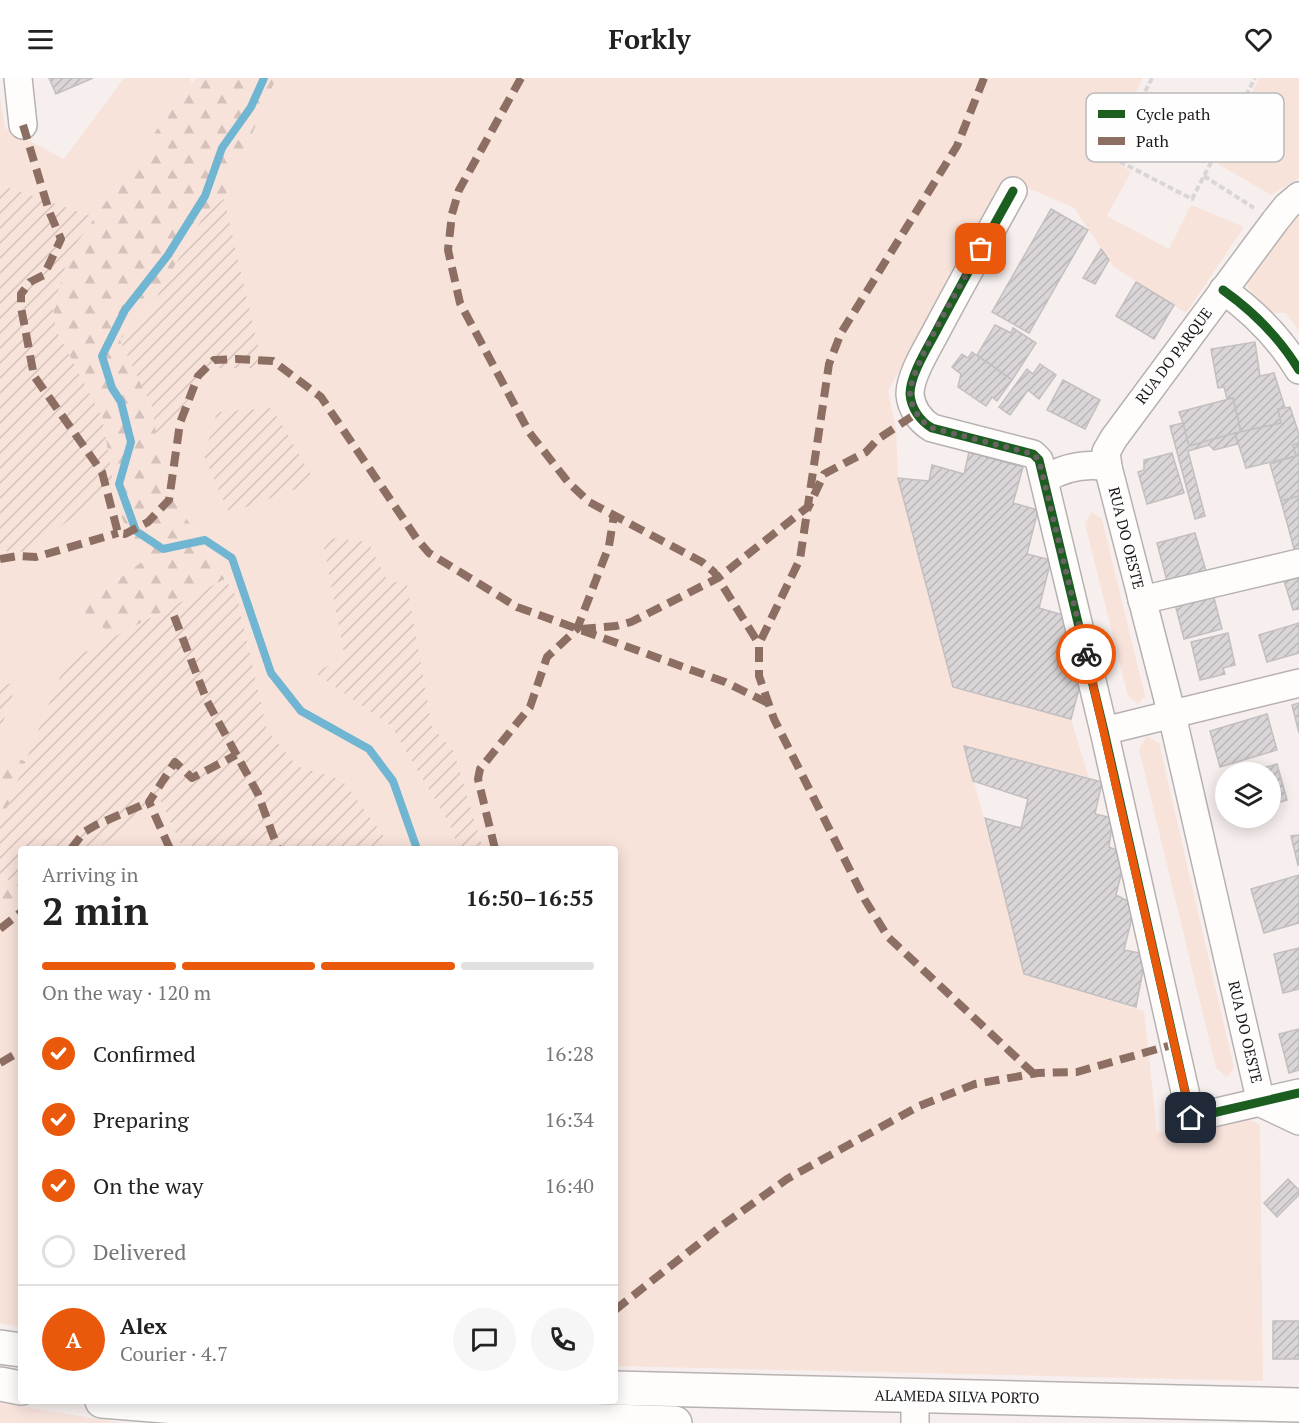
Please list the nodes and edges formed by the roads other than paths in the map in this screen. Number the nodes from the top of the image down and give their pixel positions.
1 (18, 78) edge
2 (23, 125) dead end
3 (1013, 191) dead end
4 (1299, 196) edge
5 (1223, 290) junction
6 (1299, 370) edge
7 (1108, 466) junction
8 (1045, 479) junction
9 (1299, 563) edge
10 (1142, 600) junction
11 (1299, 683) edge
12 (1173, 715) junction
13 (1104, 731) junction
14 (1299, 1094) edge
15 (1261, 1103) junction
16 (1299, 1121) edge
17 (0, 1347) edge
18 (18, 1350) edge
19 (0, 1384) edge
20 (18, 1387) edge
21 (618, 1388) edge
22 (139, 1404) edge
23 (1299, 1405) edge
24 (915, 1410) edge
25 (675, 1423) edge

1 - 2 street
3 - 8 street
4 - 5 street, RUA DO PARQUE
5 - 6 street
5 - 7 street, RUA DO PARQUE
7 - 8 street, RUA DO OESTE
7 - 10 street, RUA DO OESTE
8 - 13 street, RUA DO OESTE
9 - 10 street
10 - 12 street, RUA DO OESTE
11 - 12 street
12 - 13 street
12 - 15 street, RUA DO OESTE
13 - 15 street, RUA DO OESTE
14 - 15 street
15 - 16 street
17 - 18 main road
19 - 20 main road
21 - 24 main road, ALAMEDA SILVA PORTO
22 - 25 main road
23 - 24 main road, ALAMEDA SILVA PORTO

